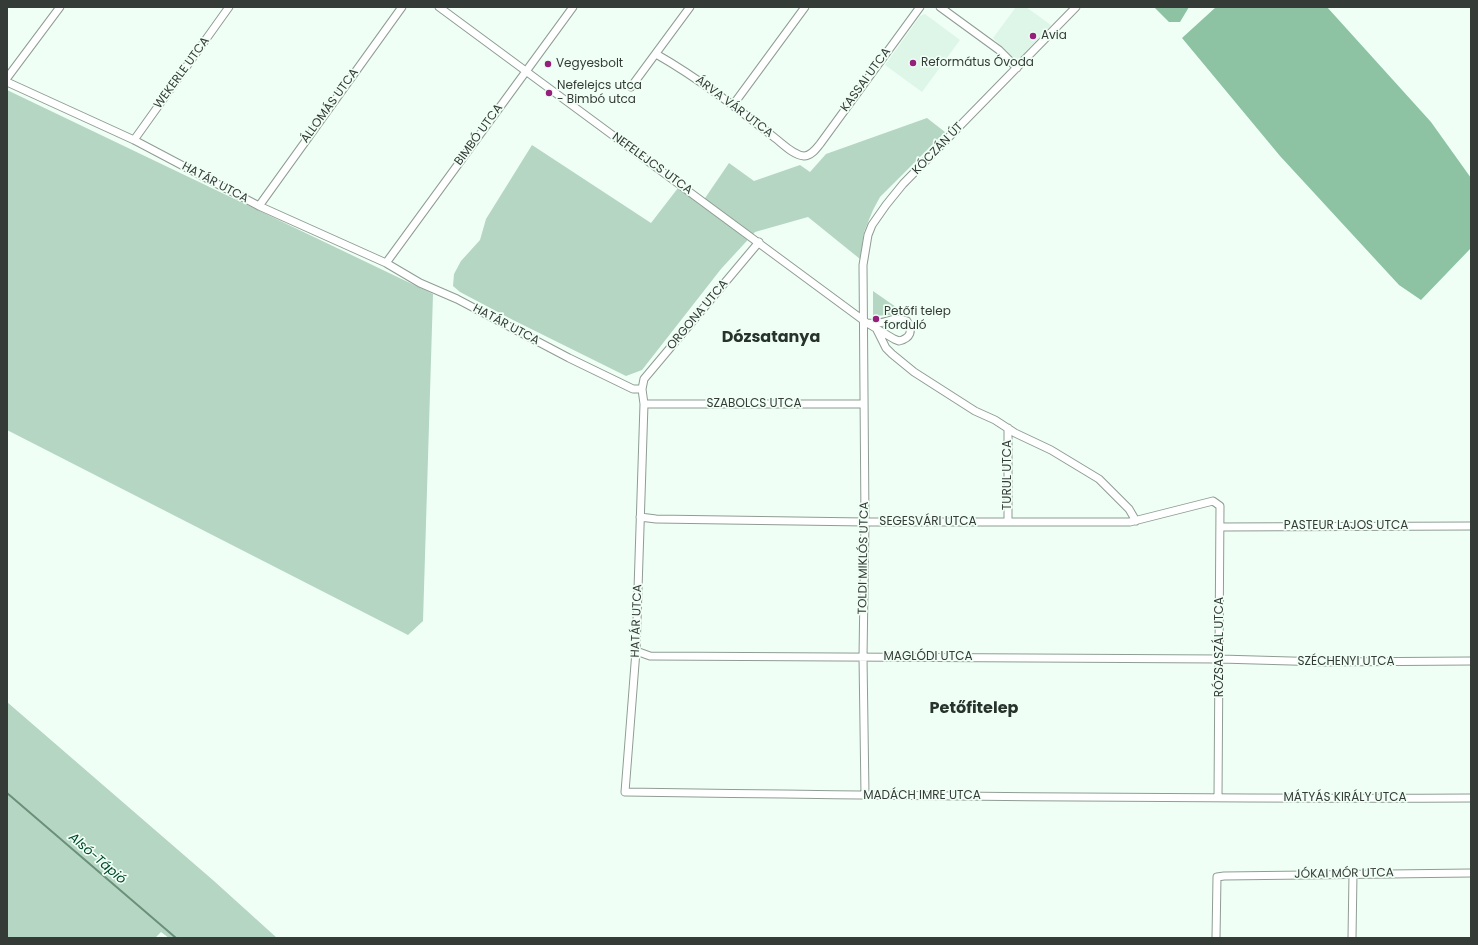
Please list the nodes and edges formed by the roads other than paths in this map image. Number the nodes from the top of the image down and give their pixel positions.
1 (60, 7) edge
2 (229, 7) edge
3 (402, 7) edge
4 (439, 7) edge
5 (573, 7) edge
6 (690, 7) edge
7 (805, 7) edge
8 (920, 7) edge
9 (940, 7) edge
10 (1076, 7) edge
11 (656, 54) junction
12 (1016, 68) junction
13 (526, 72) junction
14 (7, 78) edge
15 (7, 82) edge
16 (631, 87) dead end
17 (733, 105) junction
18 (134, 140) junction
19 (812, 153) joint
20 (259, 206) junction
21 (759, 242) junction
22 (386, 263) junction
23 (866, 321) junction
24 (876, 328) junction
25 (642, 389) junction
26 (644, 404) junction
27 (864, 404) junction
28 (1008, 428) junction
29 (1213, 502) joint
30 (640, 517) junction
31 (1136, 520) junction
32 (865, 522) junction
33 (1008, 522) junction
34 (1471, 526) edge
35 (1220, 527) junction
36 (636, 651) junction
37 (863, 657) junction
38 (1220, 659) junction
39 (1471, 661) edge
40 (625, 792) joint
41 (865, 796) junction
42 (1218, 797) junction
43 (1471, 798) edge
44 (1471, 873) edge
45 (1353, 874) junction
46 (1216, 938) edge
47 (1352, 938) edge

1 - 14 street
2 - 18 street, WEKERLE UTCA
3 - 20 street, ÁLLOMÁS UTCA
4 - 13 street, NEFELEJCS UTCA
5 - 13 street, BIMBÓ UTCA
6 - 11 street
7 - 17 street
8 - 19 street, KASSAI UTCA
9 - 12 street
10 - 12 street, KÓCZÁN ÚT
11 - 16 street
11 - 17 street, ÁRVA VÁR UTCA
12 - 23 street, KÓCZÁN ÚT
13 - 21 street, NEFELEJCS UTCA
13 - 22 street, BIMBÓ UTCA
15 - 18 street, HATÁR UTCA
17 - 19 street, ÁRVA VÁR UTCA
18 - 20 street, HATÁR UTCA
20 - 22 street, HATÁR UTCA
21 - 23 street, NEFELEJCS UTCA
21 - 25 street, ORGONA UTCA
22 - 25 street, HATÁR UTCA
23 - 24 street, NEFELEJCS UTCA
23 - 24 street, NEFELEJCS UTCA
23 - 27 street, TOLDI MIKLÓS UTCA
24 - 28 street
25 - 26 street, HATÁR UTCA
26 - 27 street, SZABOLCS UTCA
26 - 30 street, HATÁR UTCA
27 - 32 street, TOLDI MIKLÓS UTCA
28 - 31 street
28 - 33 street, TURUL UTCA
29 - 31 street, SEGESVÁRI UTCA
29 - 35 street, RÓZSASZÁL UTCA
30 - 32 street, SEGESVÁRI UTCA
30 - 36 street, HATÁR UTCA
31 - 33 street, SEGESVÁRI UTCA
32 - 33 street, SEGESVÁRI UTCA
32 - 37 street, TOLDI MIKLÓS UTCA
34 - 35 street, PASTEUR LAJOS UTCA
35 - 38 street, RÓZSASZÁL UTCA
36 - 37 street, MAGLÓDI UTCA
36 - 40 street, HATÁR UTCA
37 - 38 street, MAGLÓDI UTCA
37 - 41 street, TOLDI MIKLÓS UTCA
38 - 39 street, SZÉCHENYI UTCA
38 - 42 street, RÓZSASZÁL UTCA
40 - 41 street, MADÁCH IMRE UTCA
41 - 42 street, MADÁCH IMRE UTCA
42 - 43 street, MÁTYÁS KIRÁLY UTCA
44 - 45 street, JÓKAI MÓR UTCA
45 - 46 street, JÓKAI MÓR UTCA
45 - 47 street

